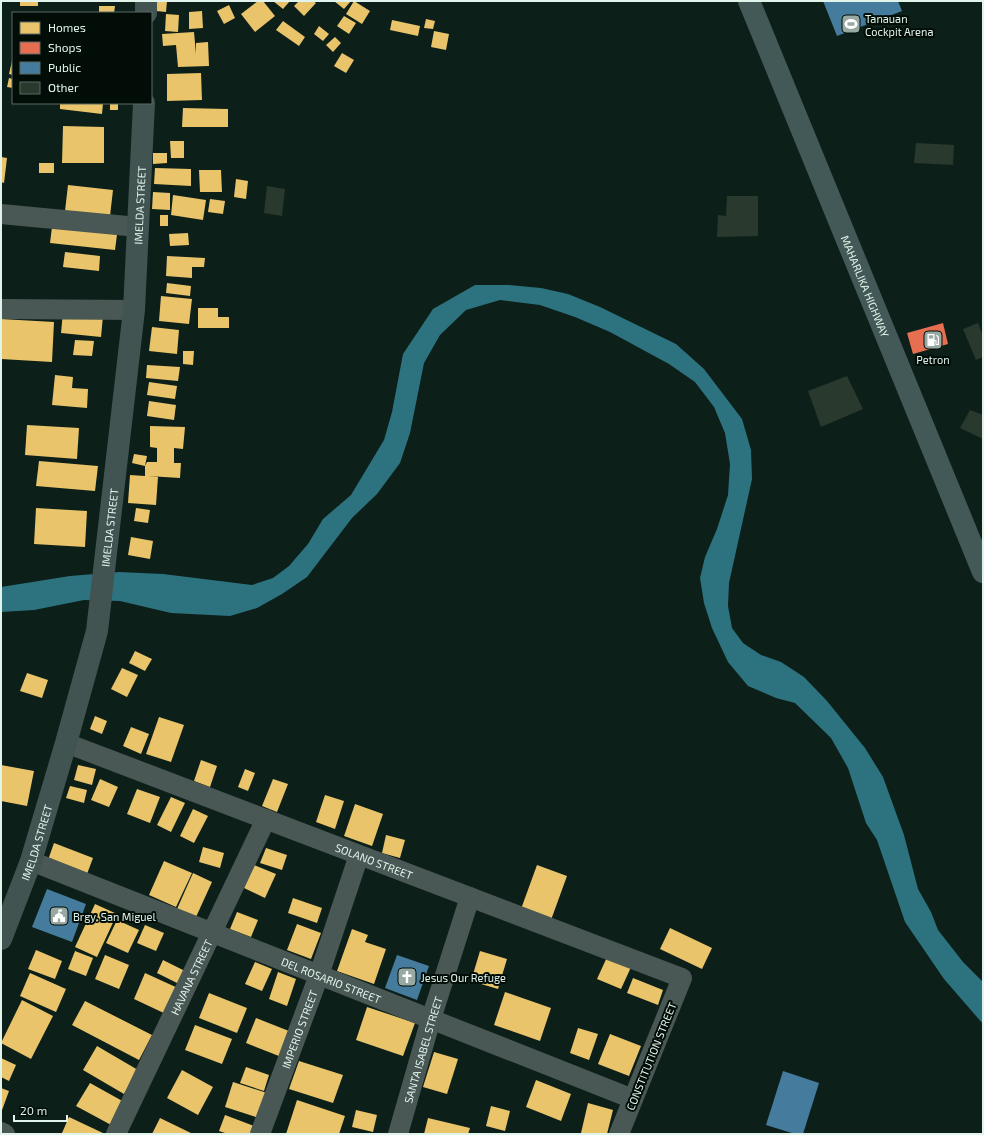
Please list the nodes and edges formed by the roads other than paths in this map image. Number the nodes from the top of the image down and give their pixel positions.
1 (146, 1) edge
2 (749, 1) edge
3 (146, 12) edge
4 (144, 104) edge
5 (1, 214) edge
6 (138, 227) junction
7 (1, 309) edge
8 (134, 310) junction
9 (983, 572) edge
10 (66, 743) junction
11 (266, 820) junction
12 (359, 855) junction
13 (31, 860) junction
14 (470, 897) junction
15 (212, 932) junction
16 (1, 939) edge
17 (319, 975) junction
18 (682, 978) joint
19 (431, 1019) junction
20 (633, 1099) junction
21 (1, 1132) edge
22 (5, 1134) edge
23 (116, 1134) edge
24 (260, 1134) edge
25 (398, 1134) edge
26 (619, 1134) edge

1 - 3 main road
2 - 9 highway, MAHARLIKA HIGHWAY
4 - 6 main road, IMELDA STREET
5 - 6 street
6 - 8 main road, IMELDA STREET
7 - 8 street
8 - 10 main road, IMELDA STREET
10 - 11 street, SOLANO STREET
10 - 13 main road, IMELDA STREET
11 - 12 street, SOLANO STREET
11 - 15 street, HAVANA STREET
12 - 14 street, SOLANO STREET
12 - 17 street, IMPERIO STREET
13 - 15 street, DEL ROSARIO STREET
13 - 16 main road, IMELDA STREET
14 - 18 street, SOLANO STREET
14 - 19 street, SANTA ISABEL STREET
15 - 17 street, DEL ROSARIO STREET
15 - 23 street, HAVANA STREET
17 - 19 street, DEL ROSARIO STREET
17 - 24 street, IMPERIO STREET
18 - 20 street, CONSTITUTION STREET
19 - 20 street, DEL ROSARIO STREET
19 - 25 street, SANTA ISABEL STREET
20 - 26 street, CONSTITUTION STREET
21 - 22 street

